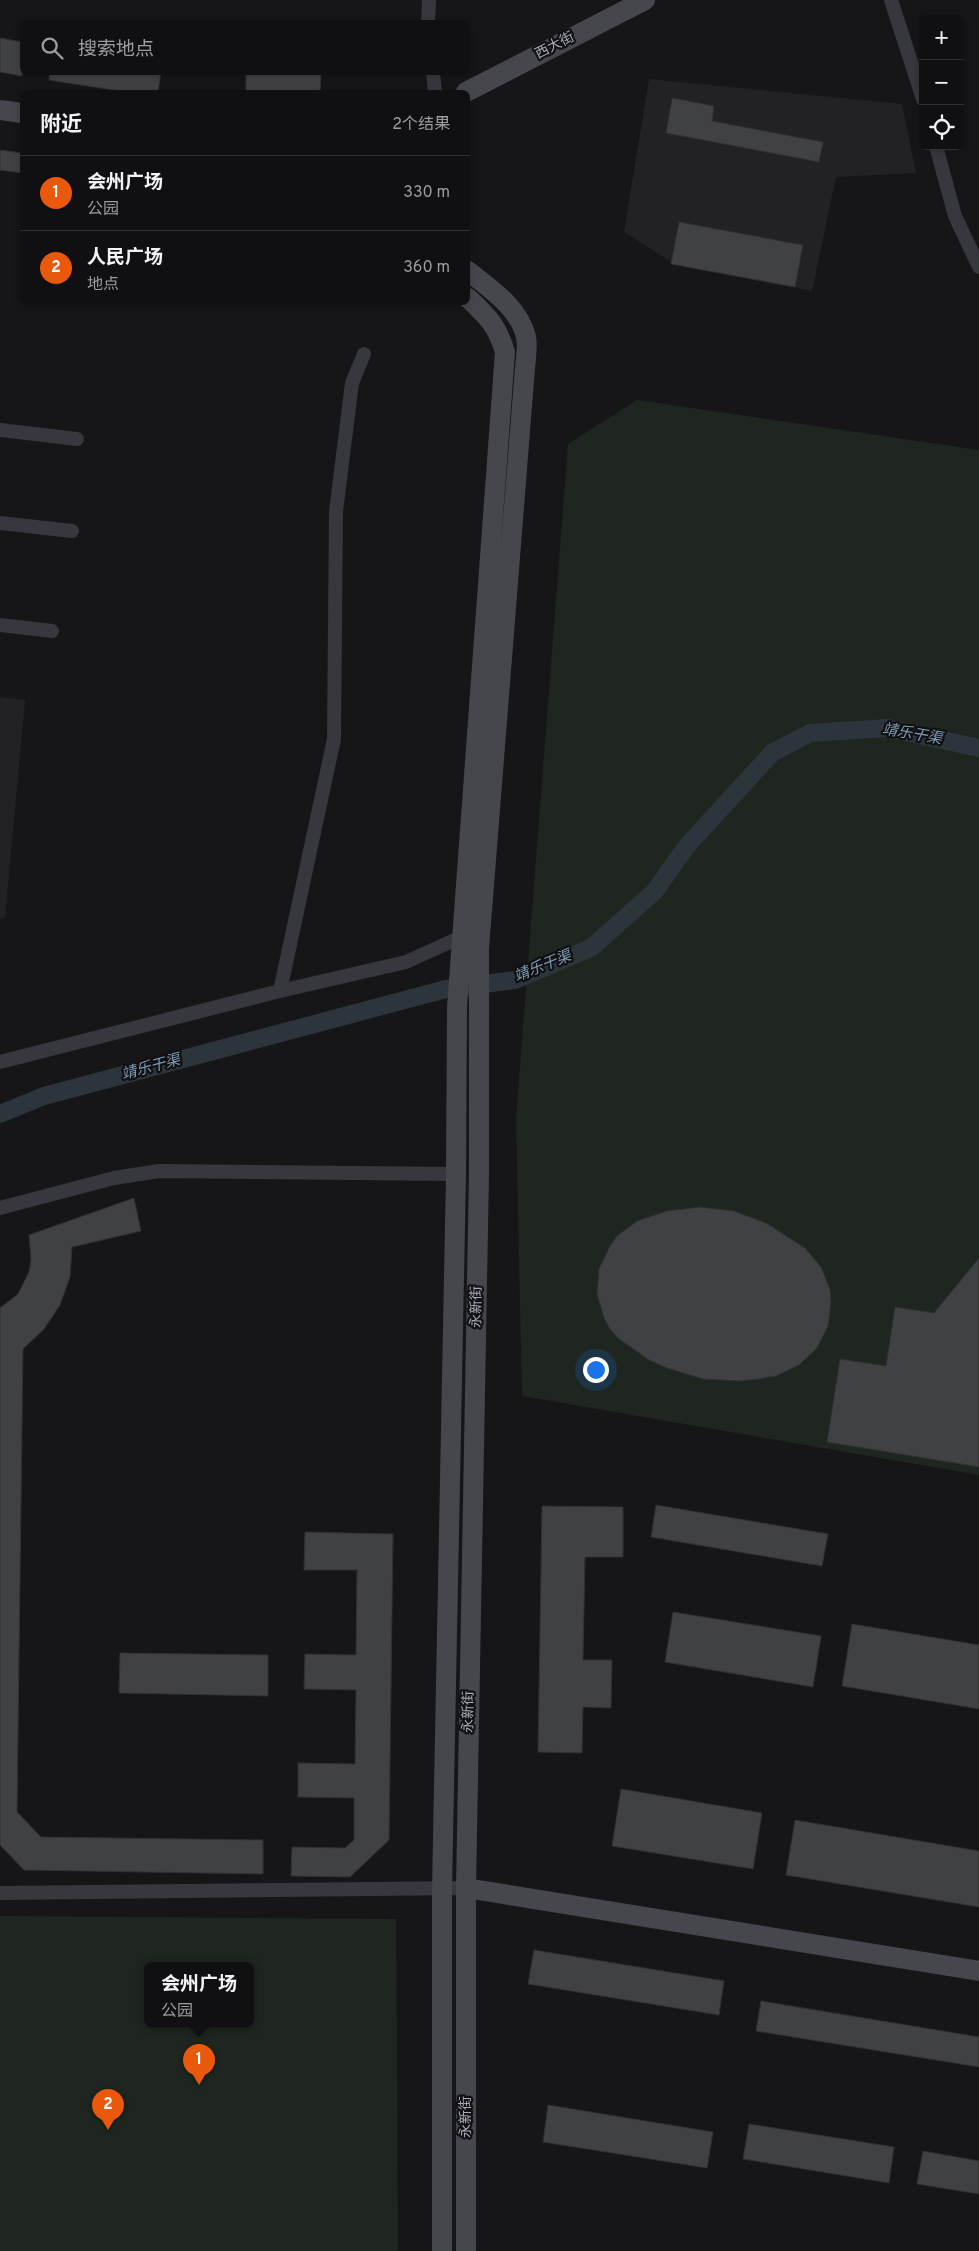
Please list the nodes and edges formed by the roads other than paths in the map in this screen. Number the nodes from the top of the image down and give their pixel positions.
1 (429, 0) edge
2 (645, 0) edge
3 (891, 0) edge
4 (428, 20) edge
5 (433, 75) edge
6 (919, 88) edge
7 (435, 90) edge
8 (470, 90) edge
9 (0, 110) edge
10 (20, 114) edge
11 (937, 150) edge
12 (979, 267) edge
13 (470, 273) edge
14 (470, 300) edge
15 (364, 354) dead end
16 (0, 430) edge
17 (77, 439) dead end
18 (0, 523) edge
19 (72, 531) dead end
20 (0, 625) edge
21 (52, 631) dead end
22 (467, 945) junction
23 (280, 991) junction
24 (0, 1062) edge
25 (480, 1173) junction
26 (456, 1174) junction
27 (0, 1208) edge
28 (466, 1888) junction
29 (442, 1890) junction
30 (0, 1893) edge
31 (979, 1971) edge
32 (442, 2251) edge
33 (466, 2251) edge

1 - 4 street
2 - 8 street, 西大街
3 - 6 street
5 - 7 street
9 - 10 street
11 - 12 street
13 - 22 street
14 - 22 street
15 - 23 street
16 - 17 street
18 - 19 street
20 - 21 street
22 - 23 street
22 - 25 street, 永新街
22 - 26 street, 永新街
23 - 24 street
25 - 26 street
25 - 28 street, 永新街
26 - 27 street
26 - 29 street, 永新街
28 - 29 street
28 - 31 street
28 - 33 street, 永新街
29 - 30 street
29 - 32 street, 永新街

